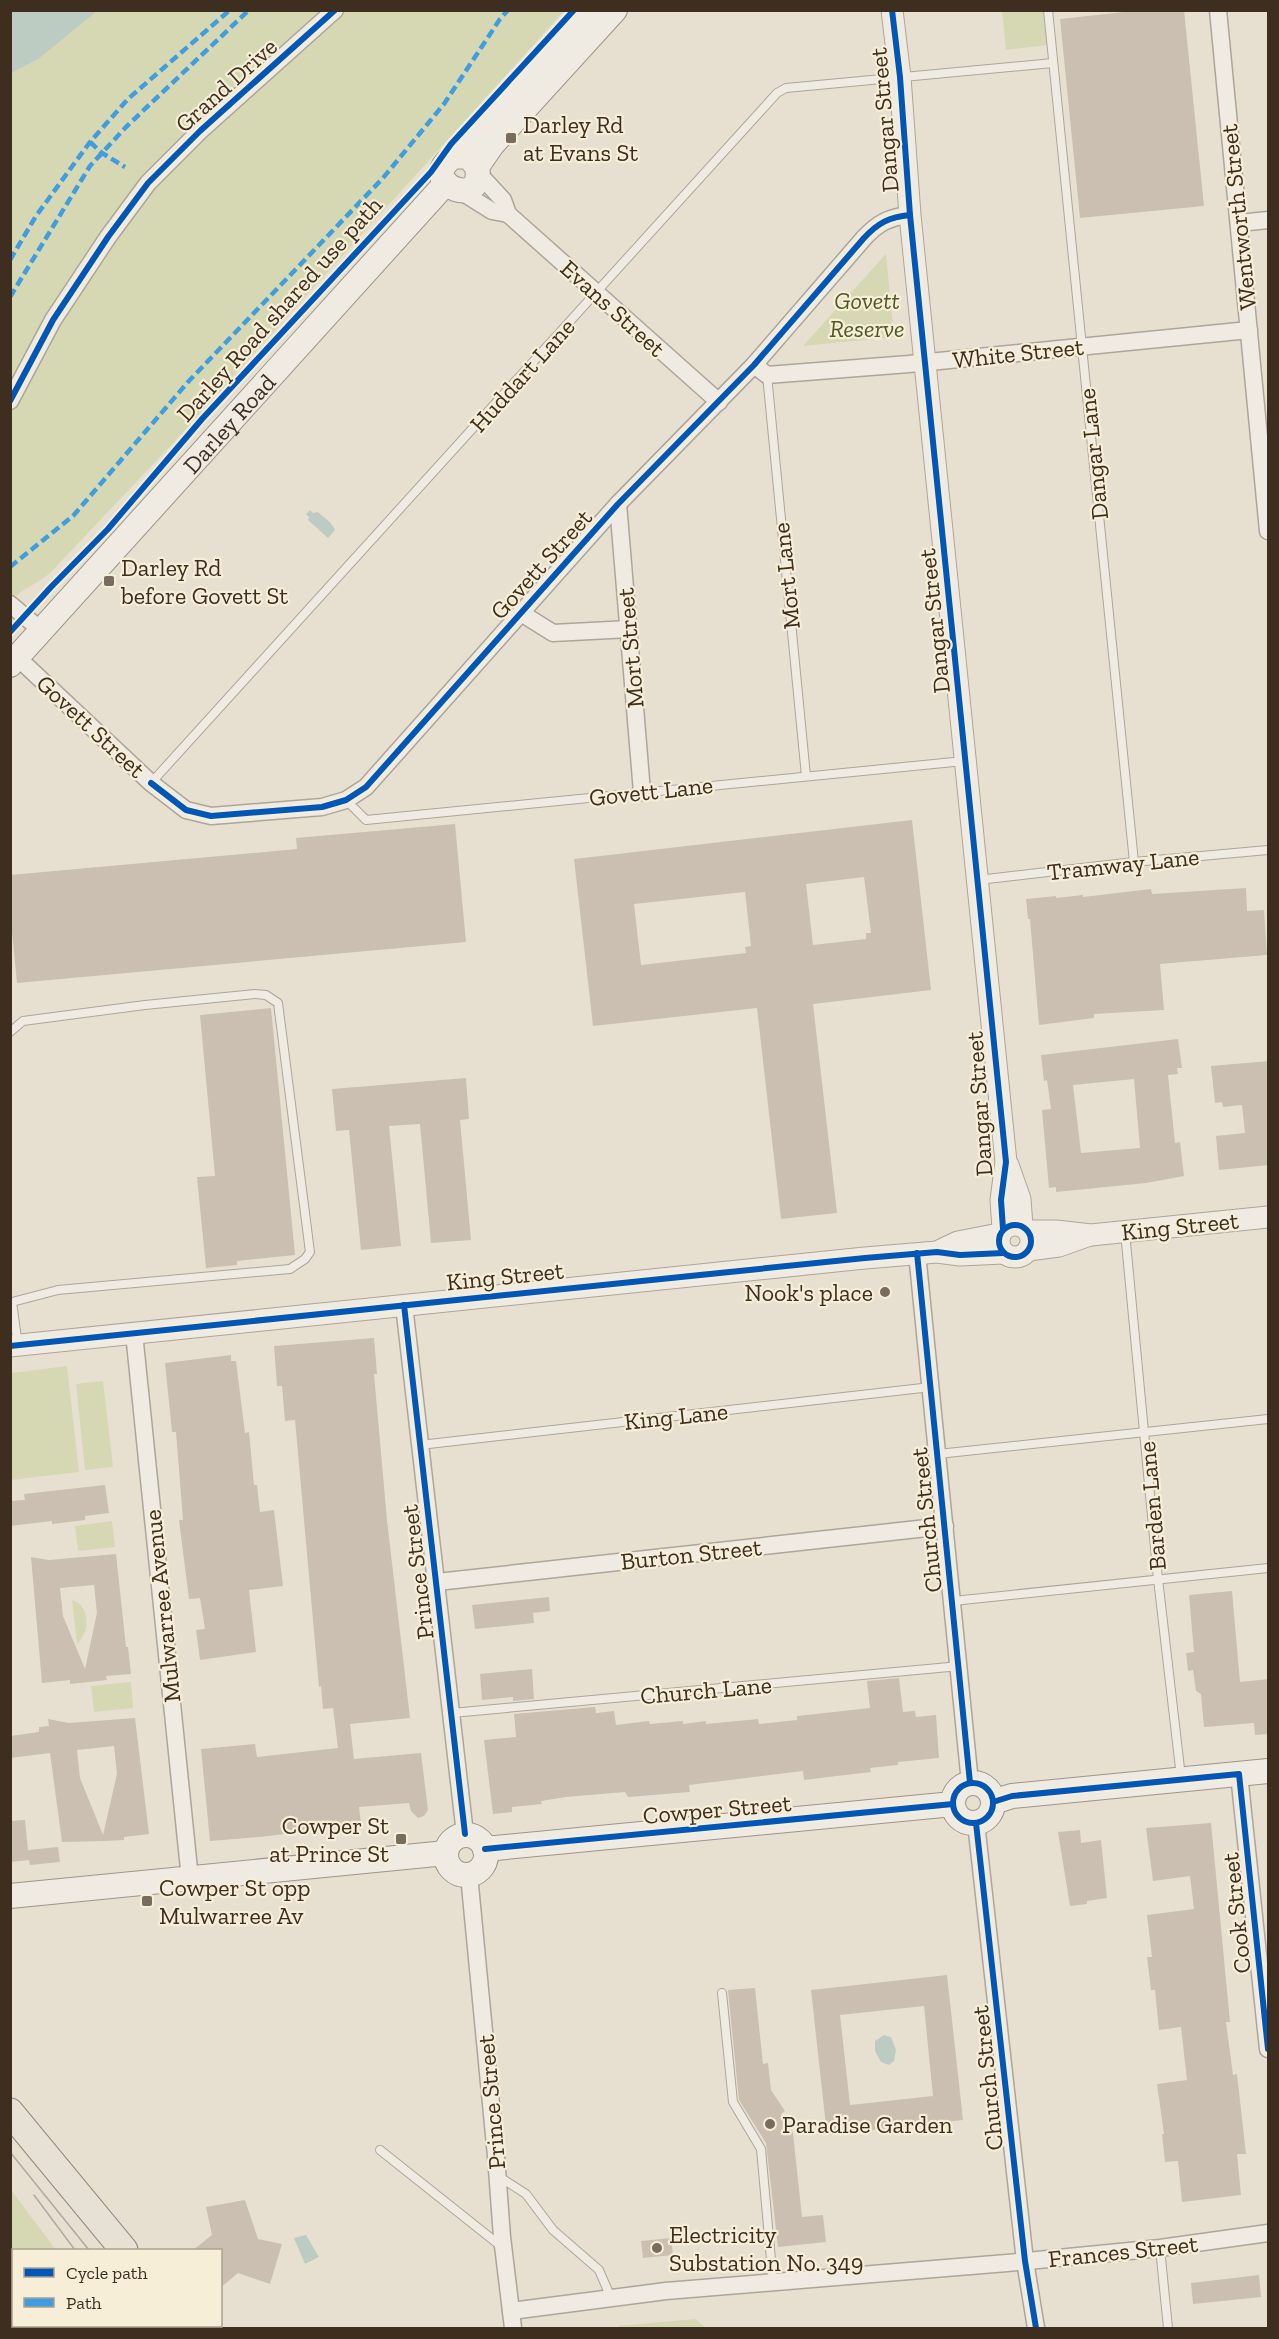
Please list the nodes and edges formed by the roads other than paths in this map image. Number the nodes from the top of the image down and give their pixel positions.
1 (335, 10) edge
2 (593, 10) edge
3 (615, 10) edge
4 (892, 10) edge
5 (1048, 10) edge
6 (1218, 10) edge
7 (1053, 63) junction
8 (900, 77) junction
9 (455, 156) junction
10 (478, 170) junction
11 (453, 187) junction
12 (508, 213) junction
13 (910, 214) junction
14 (1269, 220) edge
15 (1239, 223) junction
16 (597, 293) junction
17 (1249, 330) junction
18 (1082, 345) junction
19 (926, 362) junction
20 (760, 370) junction
21 (10, 401) edge
22 (718, 402) junction
23 (618, 504) junction
24 (1269, 531) edge
25 (10, 604) edge
26 (521, 613) junction
27 (629, 629) junction
28 (42, 631) junction
29 (14, 662) edge
30 (965, 760) junction
31 (806, 776) junction
32 (152, 783) junction
33 (642, 792) junction
34 (346, 800) junction
35 (1269, 850) edge
36 (1134, 862) junction
37 (978, 880) junction
38 (10, 1032) edge
39 (1269, 1217) edge
40 (1125, 1232) junction
41 (1014, 1237) junction
42 (927, 1253) junction
43 (404, 1305) junction
44 (134, 1333) junction
45 (14, 1345) edge
46 (931, 1387) junction
47 (1269, 1419) edge
48 (1145, 1431) junction
49 (420, 1445) junction
50 (938, 1454) junction
51 (945, 1526) junction
52 (1269, 1568) edge
53 (1158, 1580) junction
54 (437, 1582) junction
55 (953, 1601) junction
56 (960, 1666) junction
57 (452, 1713) junction
58 (1269, 1771) edge
59 (1239, 1774) junction
60 (1181, 1780) junction
61 (970, 1783) junction
62 (993, 1802) junction
63 (953, 1804) junction
64 (976, 1822) junction
65 (465, 1834) junction
66 (486, 1849) junction
67 (446, 1853) junction
68 (469, 1875) junction
69 (190, 1879) junction
70 (10, 1896) edge
71 (722, 1994) dead end
72 (1269, 2049) edge
73 (10, 2112) edge
74 (380, 2150) dead end
75 (498, 2175) junction
76 (1269, 2233) edge
77 (1160, 2247) junction
78 (503, 2248) junction
79 (123, 2249) edge
80 (1025, 2261) junction
81 (773, 2282) junction
82 (611, 2298) junction
83 (511, 2311) junction
84 (513, 2328) edge
85 (1036, 2328) edge
86 (1168, 2328) edge

1 - 21 street, Grand Drive
2 - 9 main road
3 - 10 main road
4 - 8 street, Dangar Street
5 - 7 lane, Dangar Lane
6 - 15 street, Wentworth Street
7 - 8 lane, Huddart Lane
7 - 18 lane, Dangar Lane
8 - 13 street, Dangar Street
8 - 16 lane, Huddart Lane
9 - 10 main road
9 - 11 main road
10 - 11 main road
10 - 12 street, Evans Street
11 - 12 street, Evans Street
11 - 28 main road, Darley Road
12 - 16 street, Evans Street
13 - 19 street, Dangar Street
13 - 20 street, Govett Street
14 - 15 street
15 - 17 street, Wentworth Street
16 - 22 street, Evans Street
16 - 32 lane, Huddart Lane
17 - 18 street, White Street
17 - 24 street, Wentworth Street
18 - 19 street, White Street
18 - 36 lane, Dangar Lane
19 - 20 street, White Street
19 - 30 street, Dangar Street
20 - 22 street, Govett Street
20 - 31 lane, Mort Lane
22 - 23 street, Govett Street
23 - 26 street, Govett Street
23 - 27 street, Mort Street
25 - 28 street
26 - 27 street
26 - 34 street, Govett Street
27 - 33 street, Mort Street
28 - 29 main road, Darley Road
29 - 32 street, Govett Street
30 - 31 lane, Govett Lane
30 - 37 street, Dangar Street
31 - 33 lane, Govett Lane
32 - 34 street, Govett Street
33 - 34 lane, Govett Lane
35 - 36 lane, Tramway Lane
36 - 37 lane, Tramway Lane
37 - 41 street, Dangar Street
38 - 45 lane
39 - 40 street, King Street
40 - 41 street, King Street
40 - 48 lane, Barden Lane
41 - 42 street, King Street
42 - 43 street, King Street
42 - 46 street, Church Street
43 - 44 street, King Street
43 - 49 street, Prince Street
44 - 45 street, King Street
44 - 69 street, Mulwarree Avenue
46 - 49 lane, King Lane
46 - 50 street, Church Street
47 - 48 lane
48 - 50 lane
48 - 53 lane, Barden Lane
49 - 54 street, Prince Street
50 - 51 street, Church Street
51 - 54 street, Burton Street
51 - 55 street, Church Street
52 - 53 lane
53 - 55 lane
53 - 60 lane, Barden Lane
54 - 57 street, Prince Street
55 - 56 street, Church Street
56 - 57 lane, Church Lane
56 - 61 street, Church Street
57 - 65 street, Prince Street
58 - 59 main road
59 - 60 main road
59 - 72 street, Cook Street
60 - 62 main road
61 - 62 main road
61 - 63 main road
62 - 64 main road
63 - 64 main road
63 - 66 main road, Cowper Street
64 - 80 street, Church Street
65 - 66 main road
65 - 67 main road
66 - 68 main road
67 - 68 main road
67 - 69 main road
68 - 75 street, Prince Street
69 - 70 main road
71 - 81 lane
73 - 79 main road
74 - 78 lane
75 - 78 street, Prince Street
75 - 82 lane
76 - 77 street, Frances Street
77 - 80 street, Frances Street
77 - 86 lane
78 - 83 street, Prince Street
80 - 81 street, Frances Street
80 - 85 street, Church Street
81 - 82 street, Frances Street
82 - 83 street, Frances Street
83 - 84 street, Prince Street

